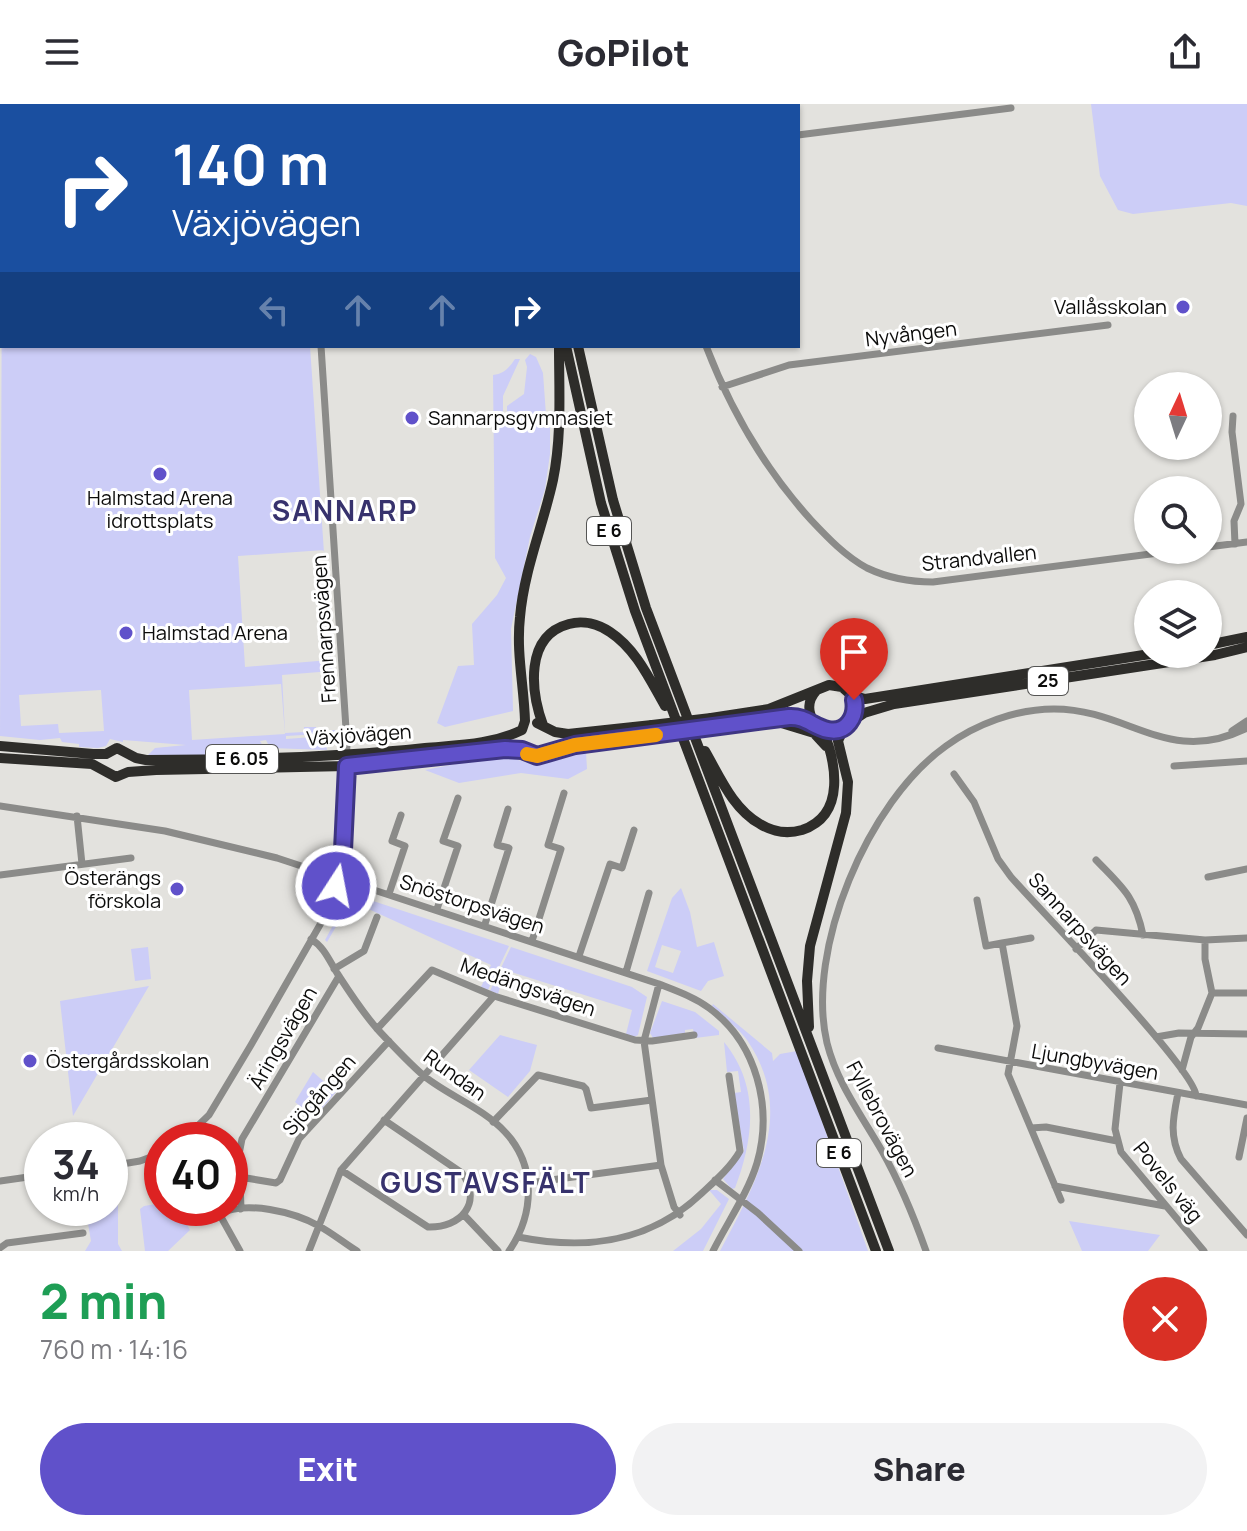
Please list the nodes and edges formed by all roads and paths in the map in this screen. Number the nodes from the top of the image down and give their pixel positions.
1 (1011, 108) dead end
2 (800, 135) edge
3 (1108, 325) dead end
4 (321, 348) edge
5 (559, 348) edge
6 (566, 348) edge
7 (578, 348) edge
8 (707, 348) edge
9 (722, 387) junction
10 (1233, 416) dead end
11 (1247, 542) edge
12 (1235, 544) junction
13 (1222, 545) edge
14 (1134, 556) edge
15 (1247, 637) edge
16 (1222, 642) edge
17 (1247, 647) edge
18 (1134, 657) edge
19 (817, 690) junction
20 (851, 695) junction
21 (772, 720) junction
22 (1247, 721) edge
23 (713, 723) junction
24 (848, 723) junction
25 (818, 725) junction
26 (690, 726) junction
27 (545, 727) junction
28 (1247, 728) edge
29 (523, 729) junction
30 (655, 730) junction
31 (681, 735) junction
32 (1219, 738) junction
33 (0, 746) edge
34 (522, 750) junction
35 (546, 752) junction
36 (106, 754) junction
37 (129, 755) junction
38 (0, 758) edge
39 (833, 758) junction
40 (347, 761) junction
41 (1247, 761) edge
42 (1174, 766) dead end
43 (105, 770) junction
44 (128, 772) junction
45 (954, 774) dead end
46 (564, 793) dead end
47 (458, 798) dead end
48 (0, 806) edge
49 (508, 809) dead end
50 (401, 815) dead end
51 (77, 816) junction
52 (634, 830) dead end
53 (131, 858) dead end
54 (1096, 860) dead end
55 (82, 864) junction
56 (1247, 869) edge
57 (0, 875) edge
58 (1208, 877) dead end
59 (338, 878) junction
60 (649, 893) dead end
61 (389, 894) junction
62 (977, 900) dead end
63 (437, 909) junction
64 (377, 917) dead end
65 (485, 924) junction
66 (1143, 935) junction
67 (1031, 938) dead end
68 (1247, 938) edge
69 (311, 939) junction
70 (1205, 940) junction
71 (532, 941) junction
72 (1002, 943) junction
73 (1076, 949) junction
74 (579, 956) junction
75 (337, 972) junction
76 (626, 972) junction
77 (659, 984) junction
78 (1212, 993) junction
79 (1247, 993) edge
80 (494, 996) junction
81 (377, 1029) junction
82 (1195, 1033) junction
83 (1247, 1034) edge
84 (694, 1035) dead end
85 (1156, 1037) junction
86 (389, 1041) junction
87 (644, 1041) junction
88 (810, 1041) junction
89 (938, 1048) dead end
90 (1009, 1062) junction
91 (1182, 1070) junction
92 (424, 1076) junction
93 (729, 1076) dead end
94 (1120, 1083) junction
95 (1178, 1093) junction
96 (1196, 1096) junction
97 (652, 1100) junction
98 (1247, 1105) edge
99 (1247, 1118) edge
100 (384, 1120) junction
101 (203, 1122) edge
102 (493, 1122) junction
103 (248, 1128) edge
104 (1031, 1128) junction
105 (1117, 1141) junction
106 (1239, 1157) dead end
107 (661, 1165) junction
108 (341, 1170) junction
109 (24, 1178) edge
110 (248, 1178) edge
111 (715, 1180) junction
112 (0, 1181) edge
113 (529, 1183) junction
114 (1055, 1186) junction
115 (740, 1199) junction
116 (1061, 1200) dead end
117 (1165, 1206) junction
118 (248, 1210) edge
119 (464, 1215) junction
120 (680, 1215) junction
121 (318, 1225) junction
122 (226, 1226) edge
123 (83, 1233) dead end
124 (1247, 1235) edge
125 (518, 1237) junction
126 (1196, 1241) junction
127 (0, 1248) edge
128 (240, 1251) edge
129 (309, 1251) edge
130 (357, 1251) edge
131 (498, 1251) edge
132 (509, 1251) edge
133 (713, 1251) edge
134 (799, 1251) edge
135 (876, 1251) edge
136 (889, 1251) edge
137 (926, 1251) edge
138 (1188, 1251) edge
139 (1204, 1251) edge

1 - 2 street
3 - 9 street, Nyvången
4 - 40 street, Frennarpsvägen
5 - 29 highway
6 - 31 highway, E 6
7 - 26 highway, E 6
8 - 9 street, Strandvallen
9 - 14 street, Strandvallen
10 - 12 street
11 - 12 street
12 - 13 street
15 - 16 highway
17 - 24 highway, Växjövägen / 25
18 - 20 highway, Växjövägen / 25
19 - 20 highway, Växjövägen
19 - 23 highway, Växjövägen
19 - 25 highway
20 - 24 highway
21 - 23 highway, Växjövägen
21 - 25 highway, Växjövägen
21 - 39 highway
22 - 32 street, Fyllebrovägen
23 - 30 highway, Växjövägen, bridge
24 - 25 highway, Växjövägen
24 - 88 highway
25 - 39 highway
26 - 39 highway
26 - 88 highway, E 6
27 - 29 highway, Växjövägen
27 - 30 highway, Växjövägen
27 - 31 highway
27 - 35 highway
28 - 32 street, Fyllebrovägen
29 - 34 highway
29 - 40 highway, Växjövägen / E 6.05
30 - 35 highway, Växjövägen
31 - 135 highway, E 6
32 - 137 street, Fyllebrovägen
33 - 36 highway, Växjövägen / E 6.05
34 - 35 highway, Växjövägen
34 - 40 highway, Växjövägen
36 - 37 highway, Växjövägen / E 6.05
36 - 43 highway
37 - 40 highway, Växjövägen / E 6.05
37 - 44 highway
38 - 43 highway, Växjövägen
40 - 44 highway, Växjövägen
40 - 59 street, Frennarpsvägen
41 - 42 street
43 - 44 highway, Växjövägen
45 - 73 street, Sannarpsvägen
46 - 71 street
47 - 63 street
48 - 51 street, Snöstorpsvägen
49 - 65 street
50 - 61 street
51 - 55 street
51 - 59 street, Snöstorpsvägen
52 - 74 street
53 - 55 street
54 - 66 street
55 - 57 street
56 - 58 street
59 - 61 street, Snöstorpsvägen
59 - 69 street, Frennarpsvägen
60 - 76 street
61 - 63 street, Snöstorpsvägen
62 - 72 street
63 - 65 street, Snöstorpsvägen
64 - 75 street, Äringsvägen
65 - 71 street, Snöstorpsvägen
66 - 70 street
66 - 73 street
67 - 72 street
68 - 70 street
69 - 75 street, Rundan
69 - 101 street, Frennarpsvägen
70 - 78 street
71 - 74 street, Snöstorpsvägen
72 - 90 street
73 - 85 street, Sannarpsvägen
74 - 76 street, Snöstorpsvägen
75 - 81 street, Rundan
75 - 103 street, Äringsvägen
76 - 77 street, Snöstorpsvägen
77 - 87 street
77 - 115 street, Snöstorpsvägen
78 - 79 street
78 - 82 street
80 - 81 street, Medängsvägen
80 - 87 street, Medängsvägen
80 - 92 street
81 - 86 street, Rundan
82 - 83 street
82 - 85 street
82 - 91 street
84 - 87 street, Medängsvägen
85 - 91 street, Sannarpsvägen
86 - 92 street, Rundan
86 - 110 street, Sjögången
87 - 97 street
88 - 136 highway, E 6
89 - 90 street, Ljungbyvägen
90 - 94 street, Ljungbyvägen
90 - 104 street
91 - 96 street, Sannarpsvägen
92 - 100 street
92 - 102 street, Rundan
93 - 111 street
94 - 95 street, Ljungbyvägen
94 - 105 street, Povels väg
95 - 96 street, Ljungbyvägen
95 - 124 street
96 - 98 street, Ljungbyvägen
97 - 102 street
97 - 107 street
99 - 106 street
100 - 108 street
100 - 119 street
102 - 113 street, Rundan
104 - 105 street
104 - 114 street
105 - 117 street, Povels väg
107 - 113 street
107 - 120 street
108 - 119 street
108 - 121 street
109 - 112 street
111 - 115 street
111 - 120 street
113 - 125 street, Rundan
114 - 116 street
114 - 117 street
115 - 133 street, Snöstorpsvägen
115 - 134 street
117 - 126 street, Povels väg
118 - 121 street
119 - 131 street
120 - 125 street
121 - 129 street
121 - 130 street
122 - 128 street
123 - 127 street
125 - 132 street, Rundan
126 - 138 street
126 - 139 street, Povels väg

